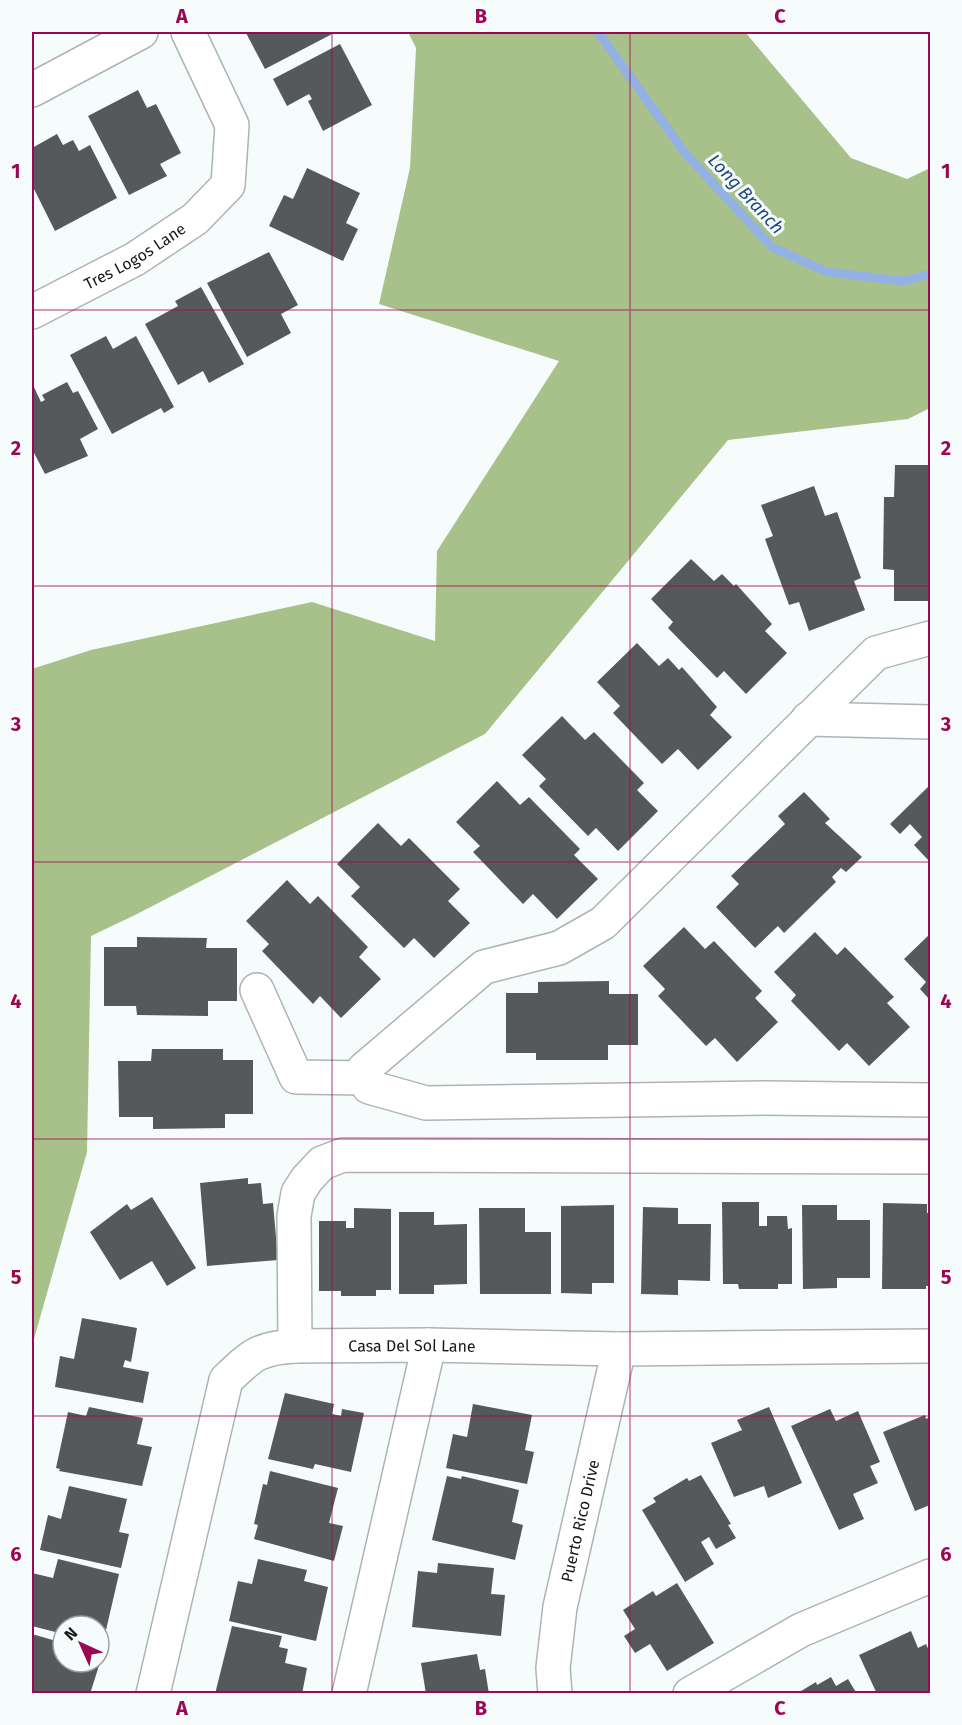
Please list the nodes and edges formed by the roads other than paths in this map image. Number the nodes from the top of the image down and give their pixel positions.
1 (141, 32) edge
2 (188, 32) edge
3 (32, 90) edge
4 (32, 312) edge
5 (930, 638) edge
6 (808, 719) junction
7 (930, 722) edge
8 (257, 990) dead end
9 (367, 1078) junction
10 (930, 1100) edge
11 (930, 1157) edge
12 (429, 1345) junction
13 (295, 1346) junction
14 (930, 1346) edge
15 (619, 1349) junction
16 (930, 1576) edge
17 (153, 1694) edge
18 (349, 1694) edge
19 (555, 1694) edge
20 (690, 1694) edge

1 - 3 street
2 - 4 street, Tres Logos Lane
5 - 6 street
6 - 7 street
6 - 9 street
8 - 9 street
9 - 10 street
11 - 13 street
12 - 13 street, Casa Del Sol Lane
12 - 15 street, Casa Del Sol Lane
12 - 18 street
13 - 17 street, Casa Del Sol Lane
14 - 15 street, Casa Del Sol Lane
15 - 19 street, Puerto Rico Drive
16 - 20 street

